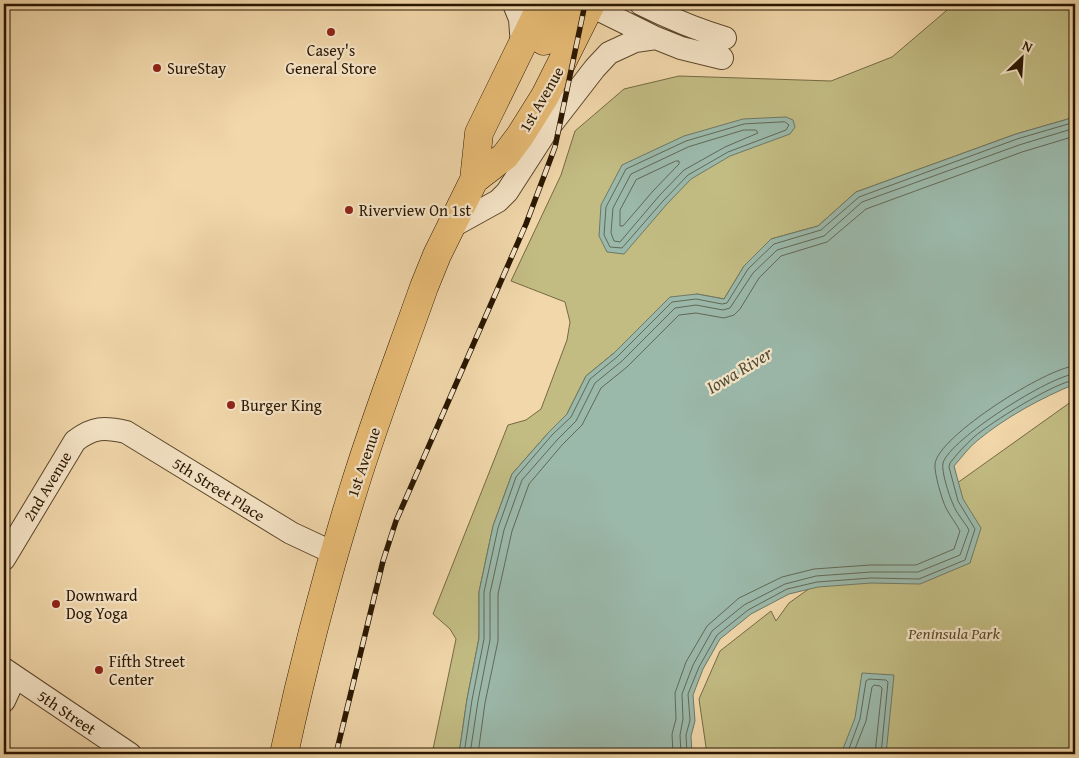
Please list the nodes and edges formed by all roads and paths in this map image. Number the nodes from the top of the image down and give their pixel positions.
1 (514, 4) edge
2 (542, 4) edge
3 (563, 4) edge
4 (589, 4) edge
5 (642, 4) edge
6 (656, 38) junction
7 (522, 46) junction
8 (482, 173) junction
9 (451, 228) junction
10 (103, 428) joint
11 (336, 550) junction
12 (4, 559) edge
13 (9, 673) edge
14 (4, 701) edge
15 (130, 754) edge
16 (284, 754) edge

1 - 7 street
2 - 7 main road, 1st Avenue
3 - 8 main road
4 - 6 street
4 - 8 main road, 1st Avenue
5 - 6 street
6 - 9 street
7 - 8 main road, 1st Avenue
8 - 9 main road, 1st Avenue
9 - 11 main road, 1st Avenue
10 - 11 street, 5th Street Place
10 - 12 street, 2nd Avenue
11 - 16 main road, 1st Avenue
13 - 14 street
13 - 15 street, 5th Street

